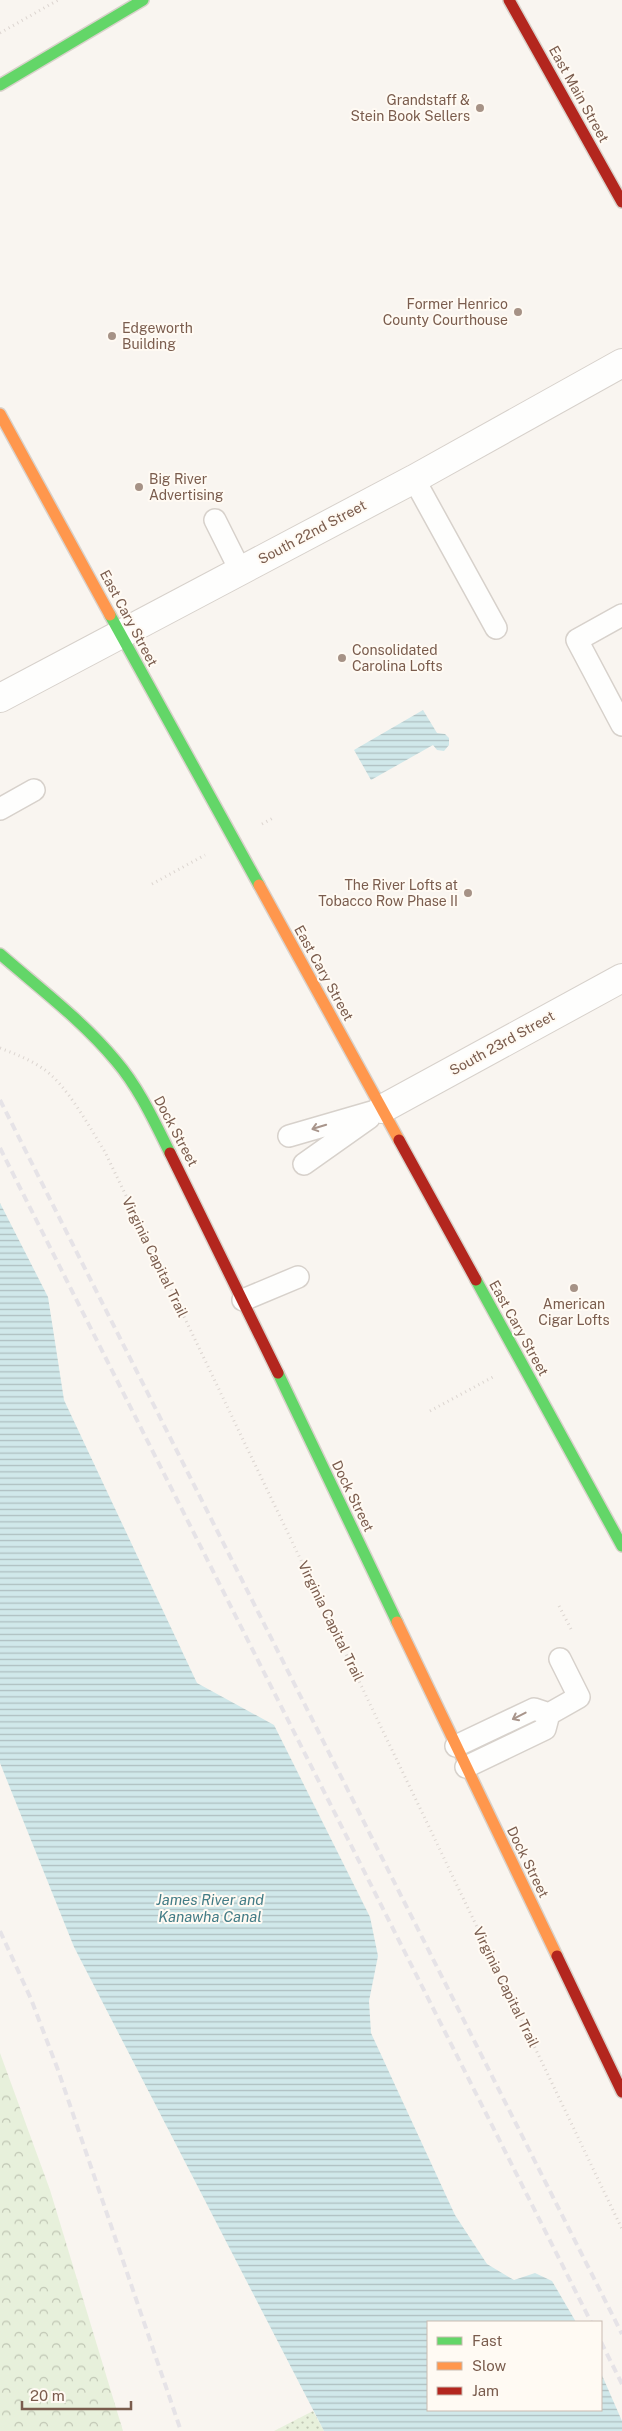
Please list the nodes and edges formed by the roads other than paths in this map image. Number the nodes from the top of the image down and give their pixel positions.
1 (143, 0) edge
2 (509, 0) edge
3 (0, 85) edge
4 (622, 202) edge
5 (622, 363) edge
6 (0, 414) edge
7 (414, 479) junction
8 (215, 520) dead end
9 (240, 570) junction
10 (622, 615) edge
11 (496, 628) dead end
12 (120, 633) junction
13 (0, 698) edge
14 (622, 724) edge
15 (34, 790) dead end
16 (0, 809) edge
17 (0, 954) edge
18 (622, 978) edge
19 (382, 1109) junction
20 (289, 1136) dead end
21 (304, 1164) dead end
22 (298, 1277) dead end
23 (243, 1300) junction
24 (622, 1546) edge
25 (560, 1659) dead end
26 (549, 1714) junction
27 (456, 1746) junction
28 (466, 1767) junction
29 (622, 2092) edge

1 - 3 main road
2 - 4 main road, East Main Street
5 - 7 street, South 22nd Street
6 - 12 main road, East Cary Street
7 - 9 street, South 22nd Street
7 - 11 lane
8 - 9 lane
9 - 12 street, South 22nd Street
10 - 14 lane
12 - 13 street, South 22nd Street
12 - 19 main road, East Cary Street
15 - 16 lane
17 - 23 main road, Dock Street
18 - 19 street, South 23rd Street
19 -> 20 lane
19 - 21 lane
19 - 24 main road, East Cary Street
22 - 23 lane
23 - 27 main road, Dock Street
25 - 26 lane
26 -> 27 lane
26 - 28 lane
27 - 28 main road, Dock Street
28 - 29 main road, Dock Street

